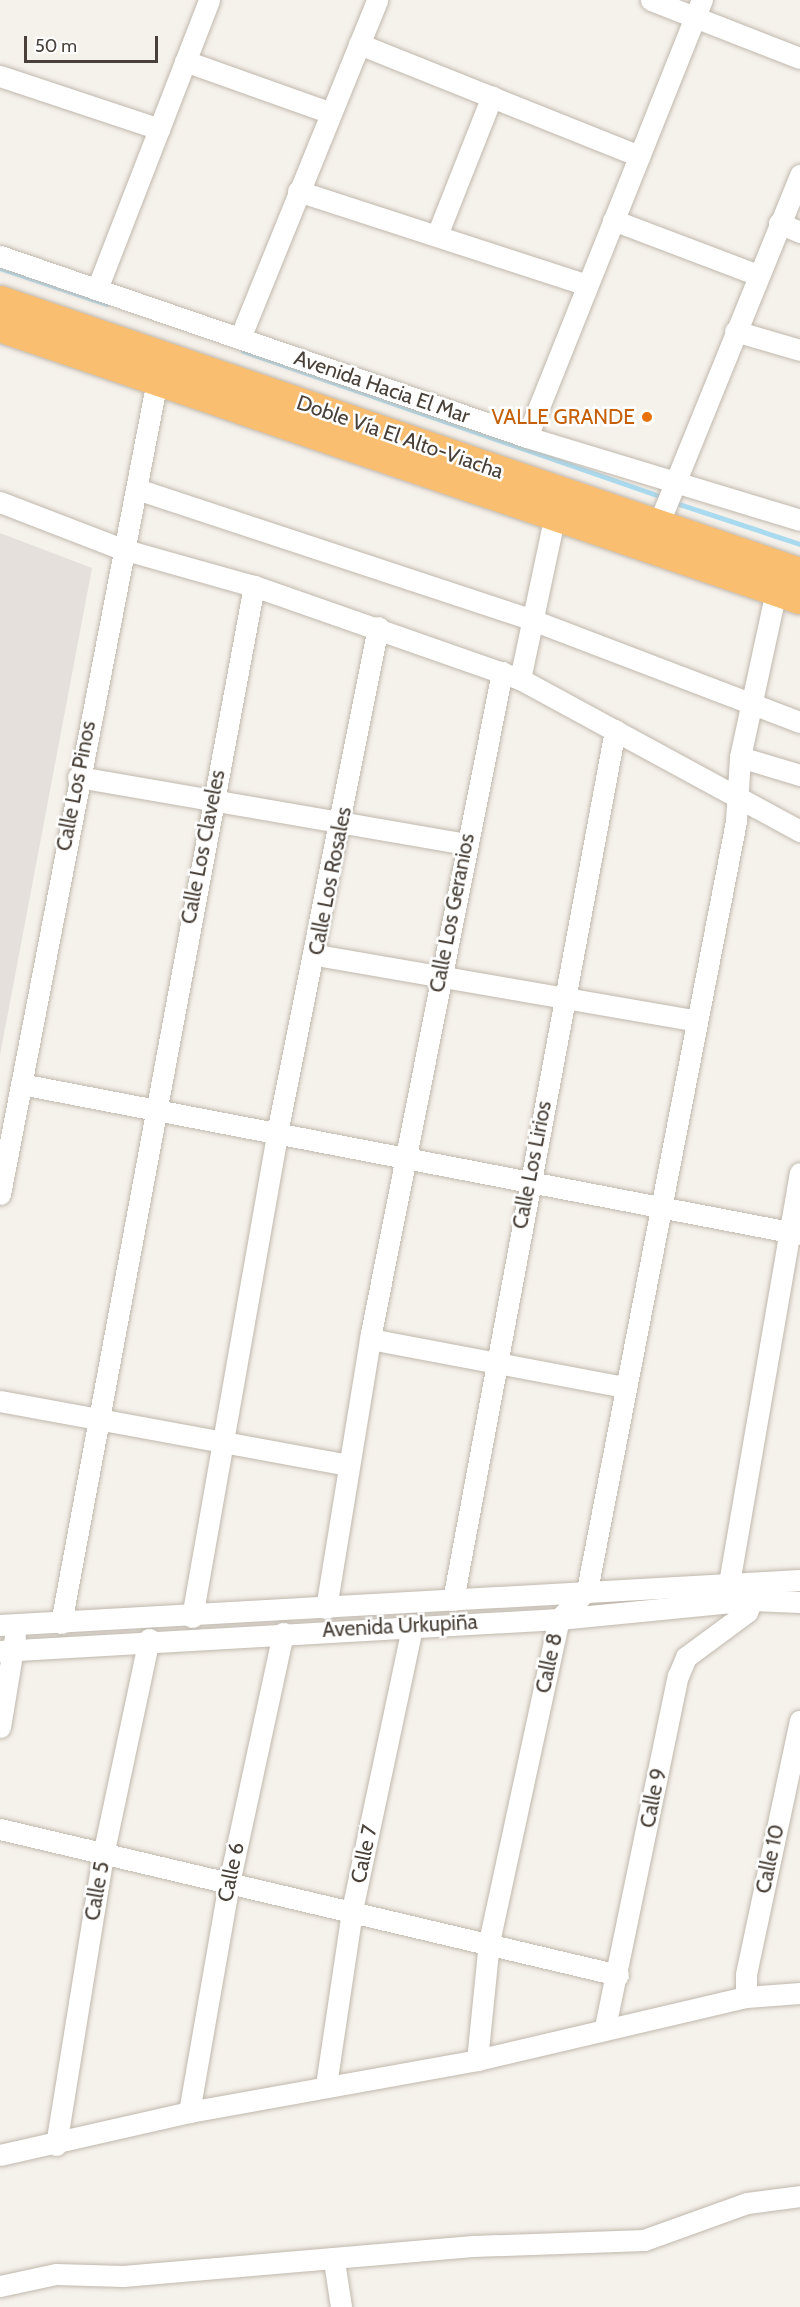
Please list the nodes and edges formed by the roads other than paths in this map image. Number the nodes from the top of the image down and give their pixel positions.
1 (209, 0) edge
2 (377, 0) edge
3 (651, 0) edge
4 (698, 9) edge
5 (359, 44) junction
6 (800, 58) edge
7 (185, 61) junction
8 (0, 76) edge
9 (492, 96) junction
10 (331, 113) junction
11 (159, 129) junction
12 (639, 156) junction
13 (800, 175) edge
14 (298, 191) junction
15 (613, 220) junction
16 (779, 223) junction
17 (800, 232) edge
18 (437, 235) junction
19 (0, 256) edge
20 (758, 275) junction
21 (587, 285) junction
22 (97, 289) junction
23 (0, 302) edge
24 (0, 326) edge
25 (735, 331) junction
26 (240, 338) junction
27 (800, 350) edge
28 (157, 380) junction
29 (527, 437) junction
30 (136, 489) junction
31 (0, 502) edge
32 (666, 505) junction
33 (555, 515) junction
34 (800, 520) edge
35 (122, 549) junction
36 (254, 586) junction
37 (792, 587) edge
38 (535, 621) junction
39 (378, 627) junction
40 (511, 675) junction
41 (750, 707) junction
42 (800, 722) edge
43 (615, 730) junction
44 (740, 757) junction
45 (800, 776) edge
46 (78, 777) junction
47 (212, 800) junction
48 (739, 800) junction
49 (340, 824) junction
50 (800, 831) edge
51 (465, 844) junction
52 (316, 955) junction
53 (439, 974) junction
54 (564, 996) junction
55 (694, 1020) junction
56 (21, 1084) junction
57 (154, 1109) junction
58 (277, 1133) junction
59 (404, 1156) junction
60 (800, 1173) edge
61 (529, 1180) junction
62 (0, 1194) edge
63 (658, 1206) junction
64 (794, 1233) edge
65 (370, 1339) junction
66 (496, 1362) junction
67 (625, 1387) junction
68 (0, 1401) edge
69 (96, 1417) junction
70 (223, 1441) junction
71 (348, 1465) junction
72 (800, 1580) edge
73 (729, 1583) junction
74 (587, 1590) junction
75 (453, 1600) junction
76 (752, 1600) junction
77 (800, 1602) edge
78 (326, 1608) junction
79 (192, 1617) junction
80 (559, 1619) junction
81 (60, 1623) junction
82 (413, 1624) junction
83 (8, 1625) edge
84 (283, 1633) junction
85 (149, 1639) junction
86 (8, 1650) edge
87 (800, 1721) edge
88 (0, 1727) edge
89 (0, 1830) edge
90 (103, 1855) junction
91 (229, 1883) junction
92 (352, 1910) junction
93 (489, 1942) junction
94 (618, 1975) junction
95 (800, 1993) edge
96 (746, 1997) junction
97 (605, 2027) junction
98 (477, 2060) junction
99 (326, 2085) junction
100 (189, 2112) junction
101 (56, 2145) junction
102 (0, 2155) edge
103 (800, 2196) edge
104 (334, 2261) junction
105 (0, 2286) edge
106 (341, 2307) edge

1 - 7 street
2 - 5 street
3 - 4 street
4 - 6 street
4 - 12 street
5 - 9 street
5 - 10 street
7 - 10 street
7 - 11 street
8 - 11 street
9 - 12 street
9 - 18 street
10 - 14 street
11 - 22 street
12 - 15 street
13 - 16 street
14 - 18 street
14 - 26 street
15 - 20 street
15 - 21 street
16 - 17 street
16 - 20 street
18 - 21 street
19 - 22 street, Avenida Hacia El Mar
20 - 25 street
21 - 29 street
22 - 26 street, Avenida Hacia El Mar
23 - 32 highway, Doble Vía El Alto-Viacha
24 - 28 highway, Doble Vía El Alto-Viacha
25 - 27 street
25 - 32 street
26 - 29 street, Avenida Hacia El Mar
28 - 30 street, Calle Los Pinos
28 - 33 highway, Doble Vía El Alto-Viacha
29 - 32 street, Avenida Hacia El Mar
30 - 35 street, Calle Los Pinos
30 - 38 street
31 - 35 street
32 - 34 street, Avenida Hacia El Mar
32 - 37 highway, Doble Vía El Alto-Viacha
33 - 37 highway, Doble Vía El Alto-Viacha
33 - 38 street, Calle Los Geranios
35 - 36 street
35 - 46 street, Calle Los Pinos
36 - 39 street
36 - 47 street, Calle Los Claveles
37 - 41 street
38 - 40 street, Calle Los Geranios
38 - 41 street
39 - 40 street
39 - 49 street, Calle Los Rosales
40 - 43 street
40 - 51 street, Calle Los Geranios
41 - 42 street
41 - 44 street
43 - 48 street
43 - 54 street, Calle Los Lirios
44 - 45 street
44 - 48 street
46 - 47 street
46 - 56 street, Calle Los Pinos
47 - 49 street
47 - 57 street, Calle Los Claveles
48 - 50 street
48 - 55 street
49 - 51 street
49 - 52 street, Calle Los Rosales
51 - 53 street, Calle Los Geranios
52 - 53 street
52 - 58 street, Calle Los Rosales
53 - 54 street
53 - 59 street, Calle Los Geranios
54 - 55 street
54 - 61 street, Calle Los Lirios
55 - 63 street
56 - 57 street
56 - 62 street, Calle Los Pinos
57 - 58 street
57 - 69 street, Calle Los Claveles
58 - 59 street
58 - 70 street, Calle Los Rosales
59 - 61 street
59 - 65 street, Calle Los Geranios
60 - 64 street
61 - 63 street
61 - 66 street, Calle Los Lirios
63 - 64 street
63 - 67 street
64 - 73 street
65 - 66 street
65 - 71 street, Calle Los Geranios
66 - 67 street
66 - 75 street, Calle Los Lirios
67 - 74 street
68 - 69 street
69 - 70 street
69 - 81 street, Calle Los Claveles
70 - 71 street
70 - 79 street, Calle Los Rosales
71 - 78 street, Calle Los Geranios
72 - 73 street
73 - 74 street
74 - 75 street
74 - 80 street, Calle 8
75 - 78 street
76 - 77 street, Avenida Urkupiña
76 - 80 street, Avenida Urkupiña
76 - 94 street, Calle 9
78 - 79 street
79 - 81 street
80 - 82 street, Avenida Urkupiña
80 - 93 street, Calle 8
81 - 83 street
82 - 84 street, Avenida Urkupiña
82 - 92 street, Calle 7
83 - 86 street
84 - 85 street, Avenida Urkupiña
84 - 91 street, Calle 6
85 - 86 street, Avenida Urkupiña
85 - 90 street, Calle 5
86 - 88 street
87 - 96 street, Calle 10
89 - 90 street
90 - 91 street
90 - 101 street, Calle 5
91 - 92 street
91 - 100 street, Calle 6
92 - 93 street
92 - 99 street, Calle 7
93 - 94 street
93 - 98 street, Calle 8
94 - 97 street, Calle 9
95 - 96 street
96 - 97 street
97 - 98 street
98 - 99 street
99 - 100 street
100 - 101 street
101 - 102 street
103 - 104 street
104 - 105 street
104 - 106 street

